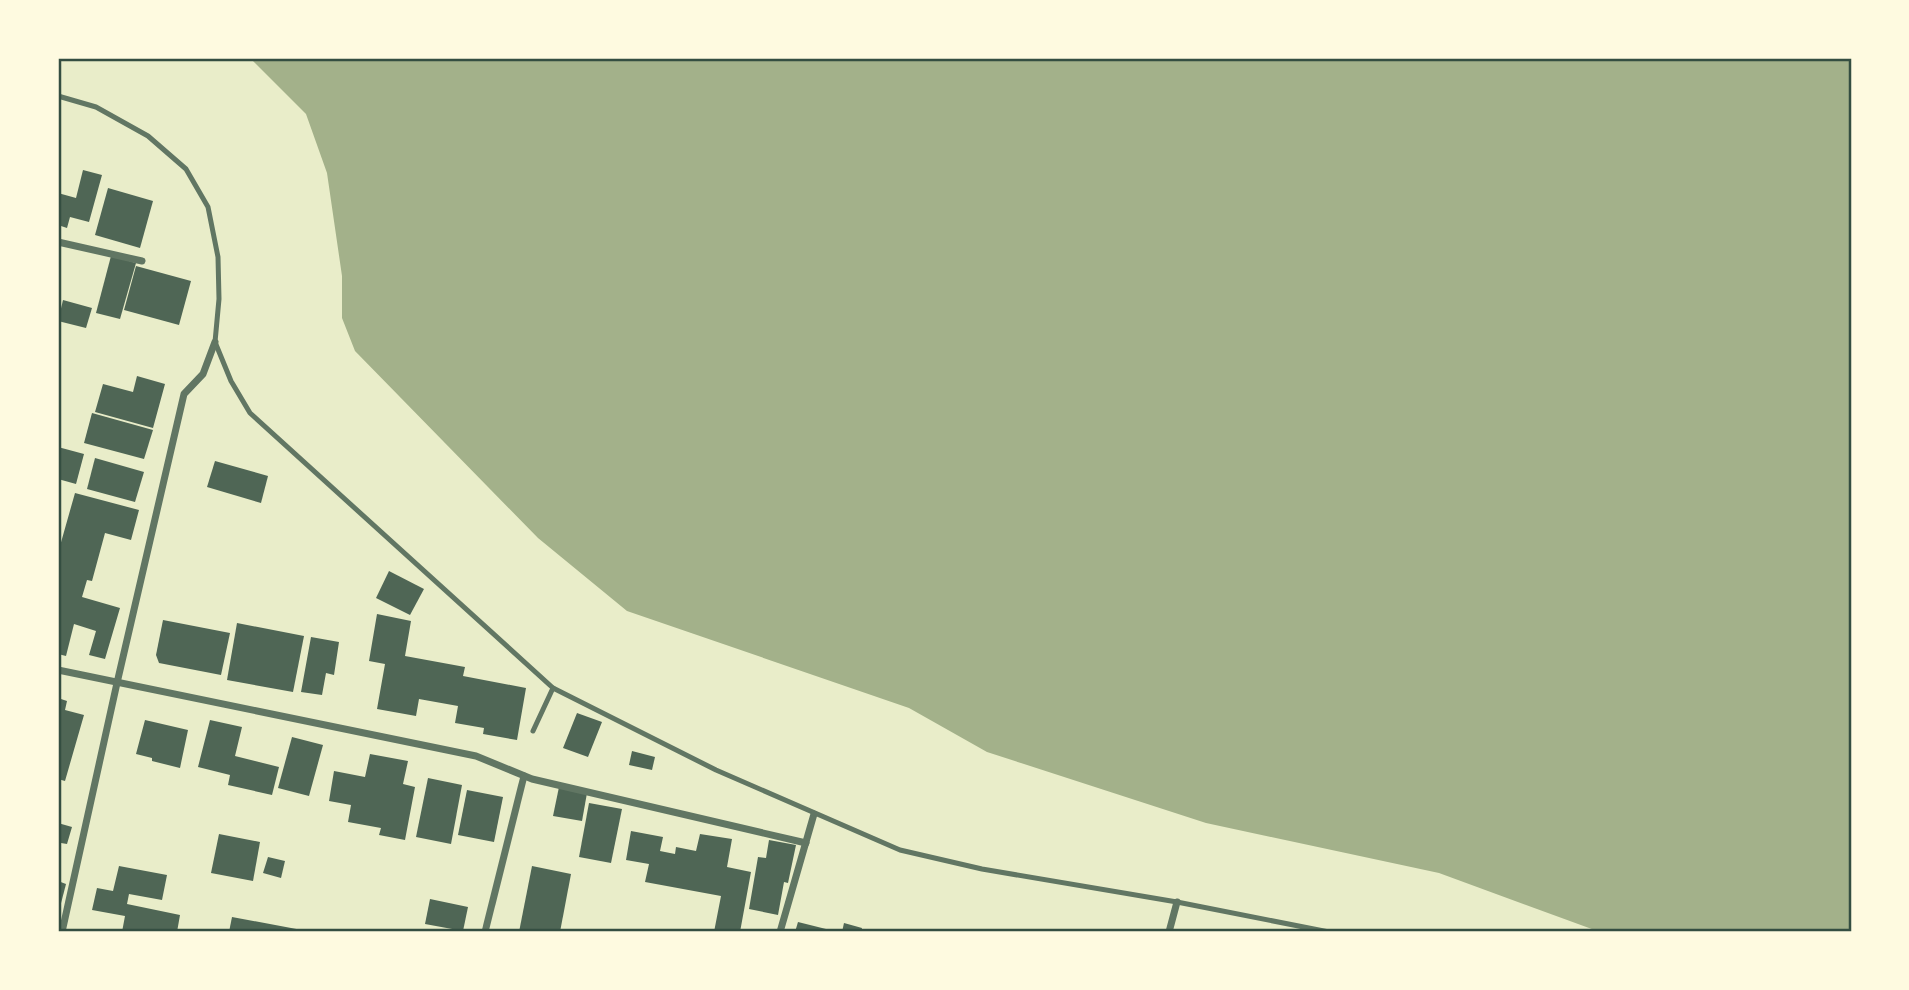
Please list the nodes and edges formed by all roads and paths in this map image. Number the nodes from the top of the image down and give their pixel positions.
1 (58, 96) edge
2 (58, 242) edge
3 (142, 261) dead end
4 (215, 342) junction
5 (58, 670) edge
6 (117, 683) junction
7 (553, 688) junction
8 (533, 731) dead end
9 (524, 776) junction
10 (814, 814) junction
11 (806, 842) junction
12 (1177, 902) junction
13 (62, 932) edge
14 (485, 932) edge
15 (780, 932) edge
16 (1169, 932) edge
17 (1329, 932) edge

1 - 4 lane
2 - 3 street
4 - 6 street
4 - 7 lane
5 - 6 street
6 - 9 street
6 - 13 street
7 - 8 lane
7 - 10 lane
9 - 11 street
9 - 14 street
10 - 11 street
10 - 12 lane
11 - 15 street
12 - 16 street
12 - 17 lane

